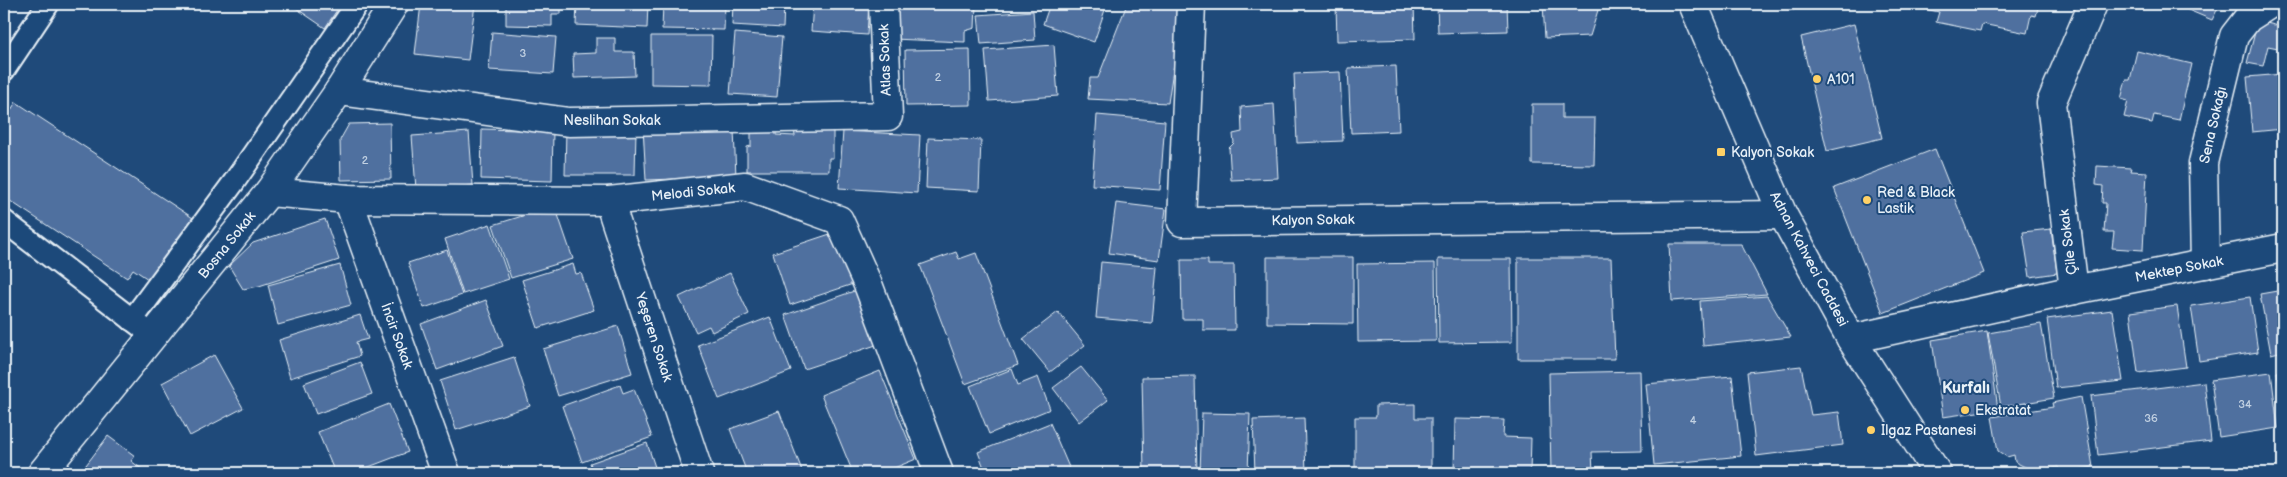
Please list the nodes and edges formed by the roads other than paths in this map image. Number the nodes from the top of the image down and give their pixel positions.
1 (48, 4) edge
2 (357, 4) edge
3 (394, 4) edge
4 (883, 4) edge
5 (1191, 4) edge
6 (1693, 4) edge
7 (2094, 4) edge
8 (2270, 4) edge
9 (4, 70) edge
10 (339, 91) junction
11 (888, 116) joint
12 (269, 192) junction
13 (348, 199) junction
14 (609, 201) junction
15 (1783, 215) junction
16 (4, 222) edge
17 (2283, 248) edge
18 (2205, 264) junction
19 (2074, 290) junction
20 (143, 328) junction
21 (1851, 339) junction
22 (42, 473) edge
23 (446, 473) edge
24 (699, 473) edge
25 (939, 473) edge
26 (1937, 473) edge

1 - 9 lane
2 - 20 lane
3 - 10 street, Bosna Sokak
4 - 11 street, Atlas Sokak
5 - 15 street, Kalyon Sokak
6 - 15 street, Adnan Kahveci Caddesi
7 - 19 street, Çile Sokak
8 - 18 street, Sena Sokağı
10 - 11 street, Neslihan Sokak
10 - 12 street, Bosna Sokak
12 - 13 street, Melodi Sokak
12 - 20 street, Bosna Sokak
13 - 14 street, Melodi Sokak
13 - 23 street, İncir Sokak
14 - 24 street, Yeşeren Sokak
14 - 25 street, Melodi Sokak
15 - 21 street, Adnan Kahveci Caddesi
16 - 20 lane
17 - 18 street, Mektep Sokak
18 - 19 street, Mektep Sokak
19 - 21 street, Çile Sokak
20 - 22 street, Bosna Sokak
21 - 26 street, Adnan Kahveci Caddesi

